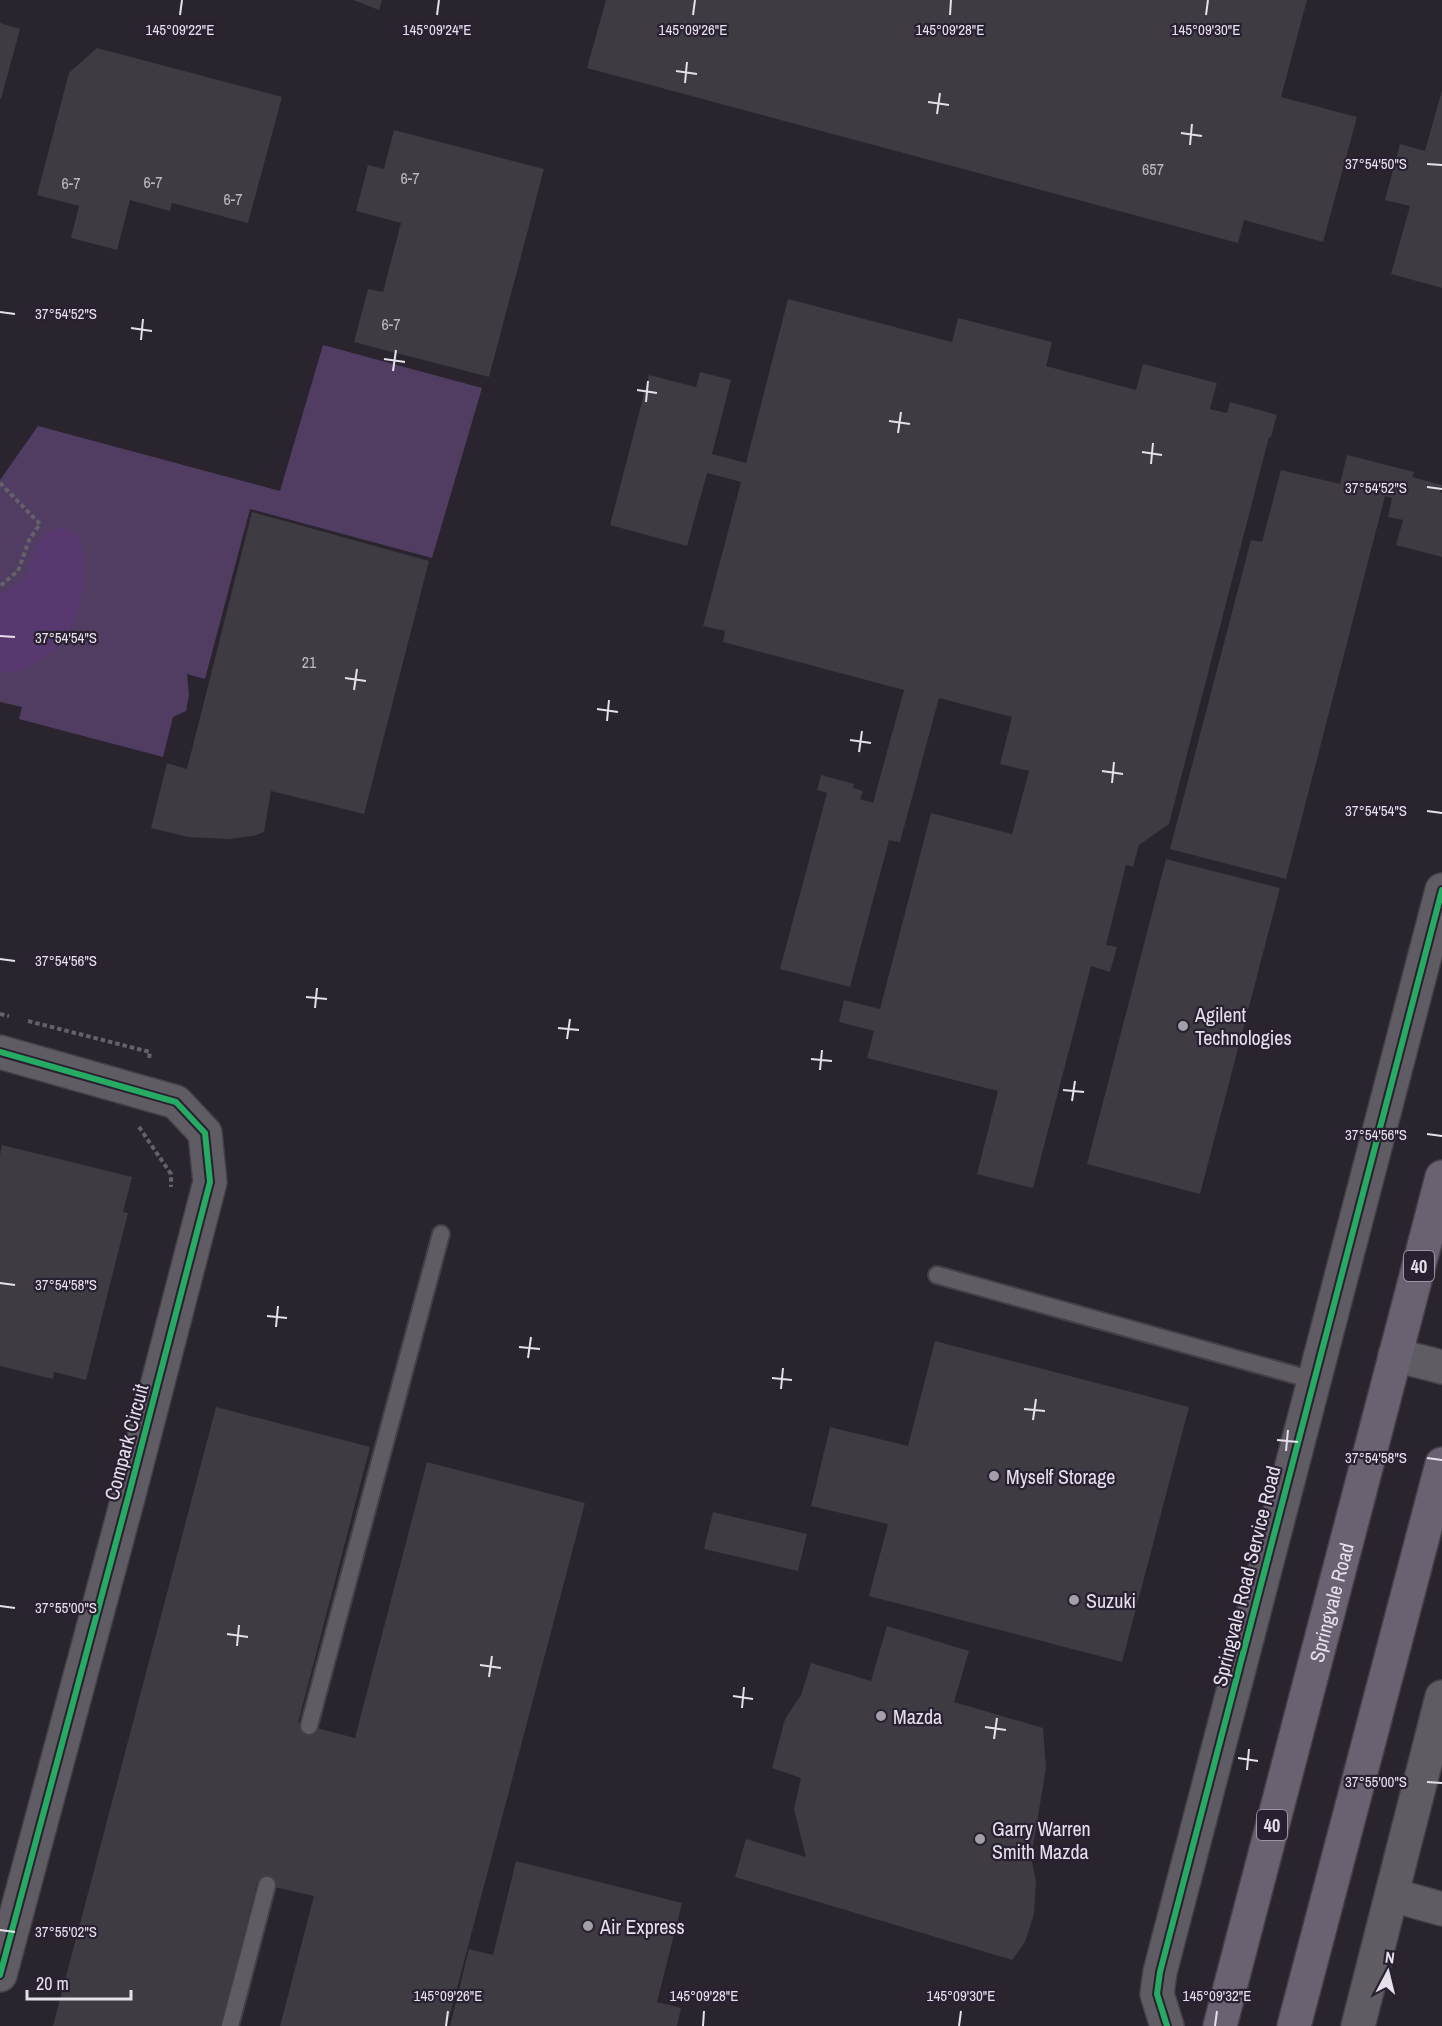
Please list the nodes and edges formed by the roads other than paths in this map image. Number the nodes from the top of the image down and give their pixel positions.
1 (1442, 890) edge
2 (0, 1052) edge
3 (1442, 1177) edge
4 (441, 1234) dead end
5 (937, 1275) dead end
6 (1395, 1355) junction
7 (1442, 1367) edge
8 (1313, 1380) junction
9 (1442, 1464) edge
10 (1442, 1697) edge
11 (309, 1726) dead end
12 (267, 1885) dead end
13 (1392, 1895) junction
14 (1442, 1909) edge
15 (0, 1975) edge
16 (230, 2026) edge
17 (1167, 2026) edge
18 (1220, 2026) edge
19 (1294, 2026) edge
20 (1358, 2026) edge

1 - 8 street, Springvale Road Service Road
2 - 15 street, Compark Circuit
3 - 6 highway, Springvale Road / 40
4 - 11 lane
5 - 8 lane
6 - 7 street
6 - 18 highway, Springvale Road / 40
8 - 17 street, Springvale Road Service Road
9 - 19 highway
10 - 13 street
12 - 16 lane
13 - 14 street
13 - 20 street

